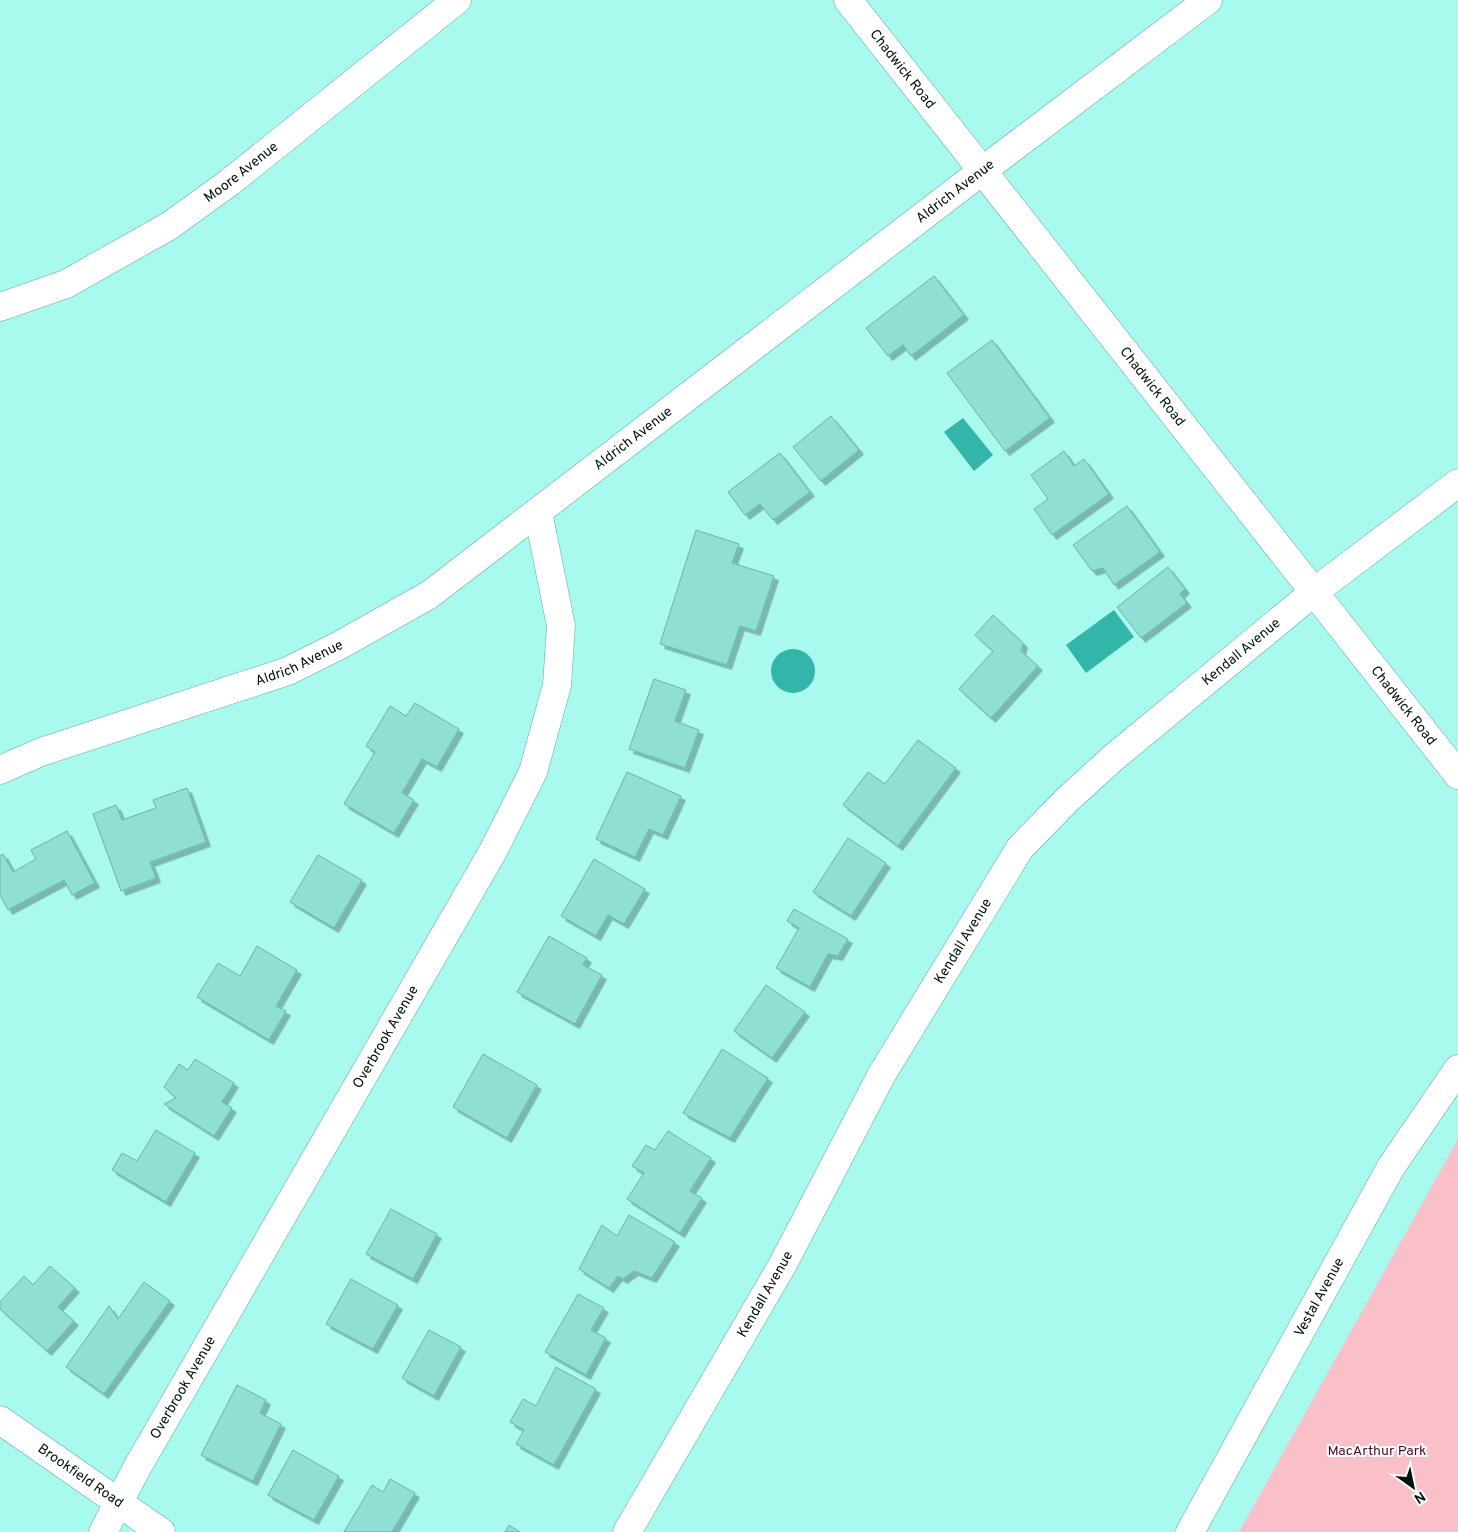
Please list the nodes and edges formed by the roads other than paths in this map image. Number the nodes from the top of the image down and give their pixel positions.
1 (456, 0) edge
2 (848, 0) edge
3 (1208, 0) edge
4 (982, 171) junction
5 (0, 307) edge
6 (1458, 484) edge
7 (538, 512) junction
8 (1314, 592) junction
9 (0, 770) edge
10 (1458, 775) edge
11 (1458, 1070) edge
12 (0, 1420) edge
13 (118, 1503) junction
14 (103, 1532) edge
15 (161, 1532) edge
16 (627, 1532) edge
17 (1190, 1532) edge

1 - 5 street, Moore Avenue
2 - 4 street, Chadwick Road
3 - 4 street, Aldrich Avenue
4 - 7 street, Aldrich Avenue
4 - 8 street, Chadwick Road
6 - 8 street, Kendall Avenue
7 - 9 street, Aldrich Avenue
7 - 13 street, Overbrook Avenue
8 - 10 street, Chadwick Road
8 - 16 street, Kendall Avenue
11 - 17 street, Vestal Avenue
12 - 13 street, Brookfield Road
13 - 14 street, Overbrook Avenue
13 - 15 street, Brookfield Road

